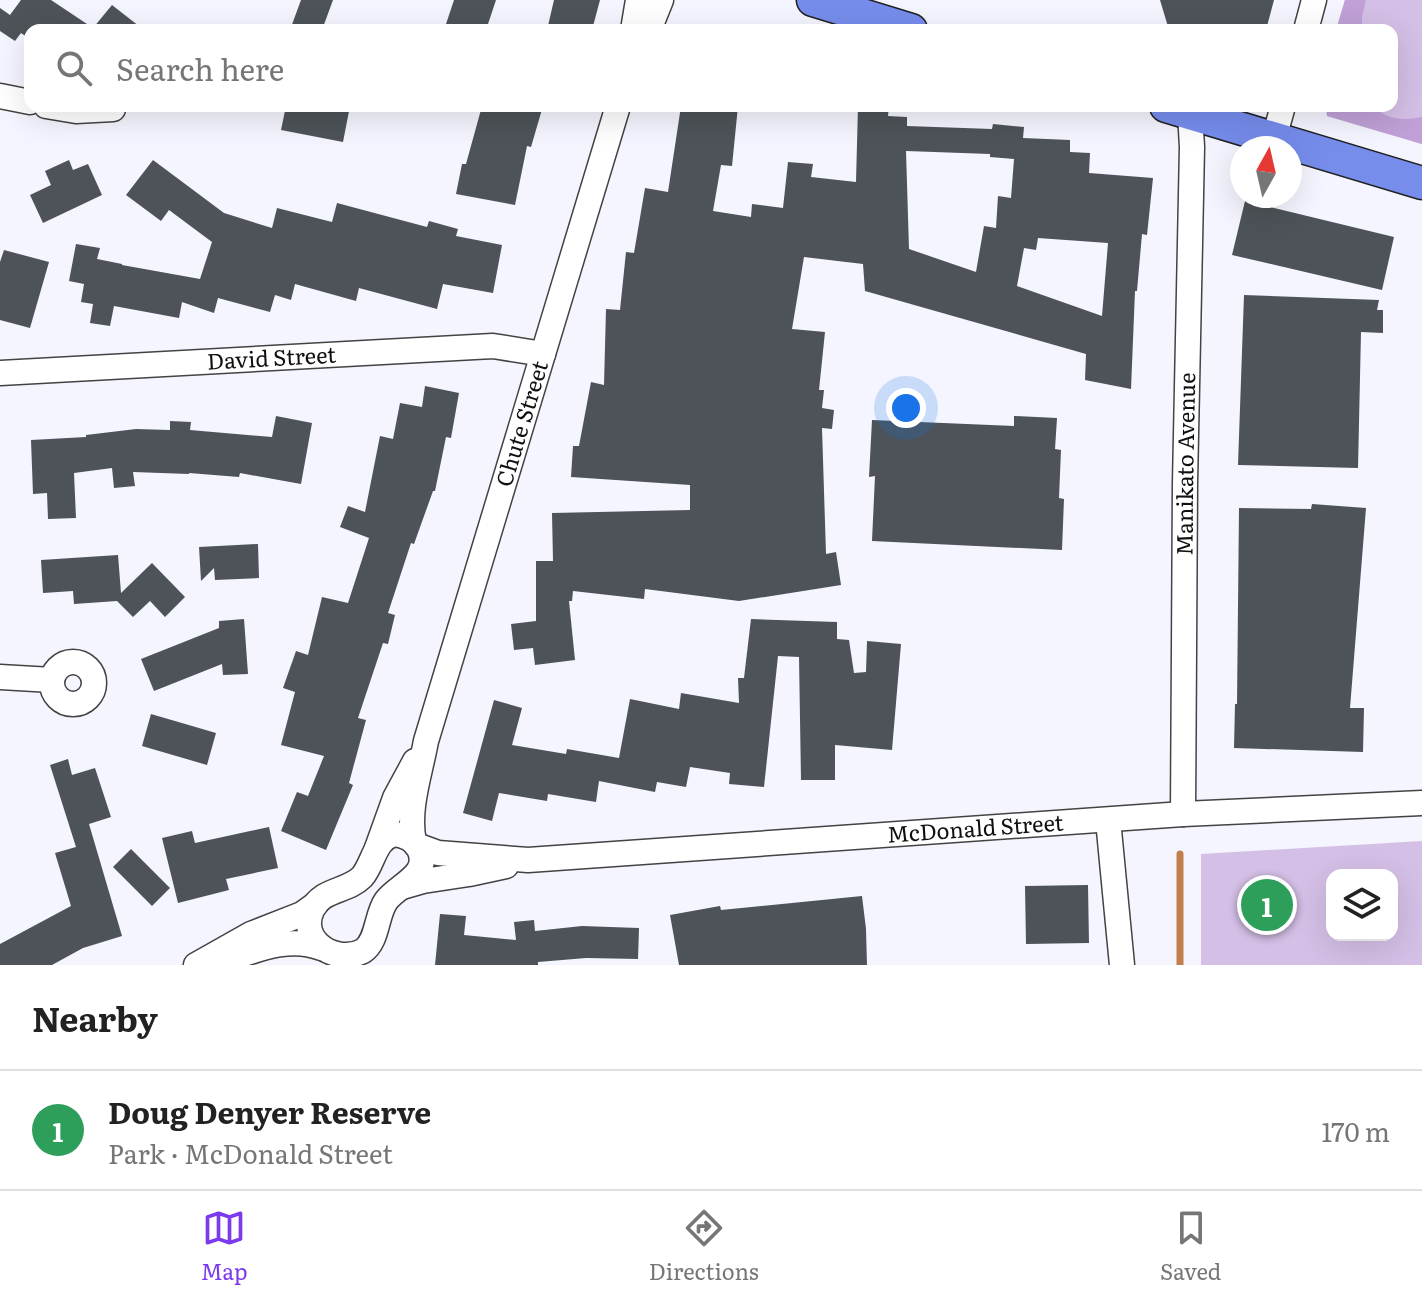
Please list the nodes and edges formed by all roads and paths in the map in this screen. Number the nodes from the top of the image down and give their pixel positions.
1 (638, 0) edge
2 (661, 0) edge
3 (813, 0) edge
4 (1314, 0) edge
5 (634, 24) edge
6 (651, 24) edge
7 (891, 24) edge
8 (1308, 24) edge
9 (0, 96) edge
10 (24, 101) edge
11 (616, 112) edge
12 (1179, 112) edge
13 (1185, 112) edge
14 (1281, 112) edge
15 (1267, 136) edge
16 (1275, 136) edge
17 (1302, 147) edge
18 (1422, 183) edge
19 (543, 354) junction
20 (0, 373) edge
21 (0, 677) edge
22 (52, 680) dead end
23 (426, 741) junction
24 (1422, 803) edge
25 (1183, 814) junction
26 (1108, 820) junction
27 (415, 843) junction
28 (374, 853) junction
29 (528, 860) junction
30 (398, 889) junction
31 (316, 904) junction
32 (374, 934) junction
33 (326, 954) edge
34 (196, 965) edge
35 (210, 965) edge
36 (367, 965) edge
37 (1122, 965) edge

1 - 5 street
2 - 6 street
3 - 7 main road
4 - 8 street
9 - 10 street
11 - 19 street, Chute Street
12 - 25 street, Manikato Avenue
13 - 15 main road
14 - 16 street
17 - 18 main road
19 - 20 street, David Street
19 - 23 street, Chute Street
21 - 22 street
23 - 27 street, Chute Street
23 - 28 street, Chute Street
24 - 25 street, McDonald Street
25 - 26 street, McDonald Street
26 - 29 street, McDonald Street
26 - 37 street
27 - 28 street, McDonald Street
27 - 29 street, McDonald Street
27 - 30 street, Chute Street
28 - 31 street
29 - 30 street, McDonald Street
30 - 32 street
31 - 33 street
31 - 34 street
32 - 33 street
32 - 36 street
33 - 35 street

